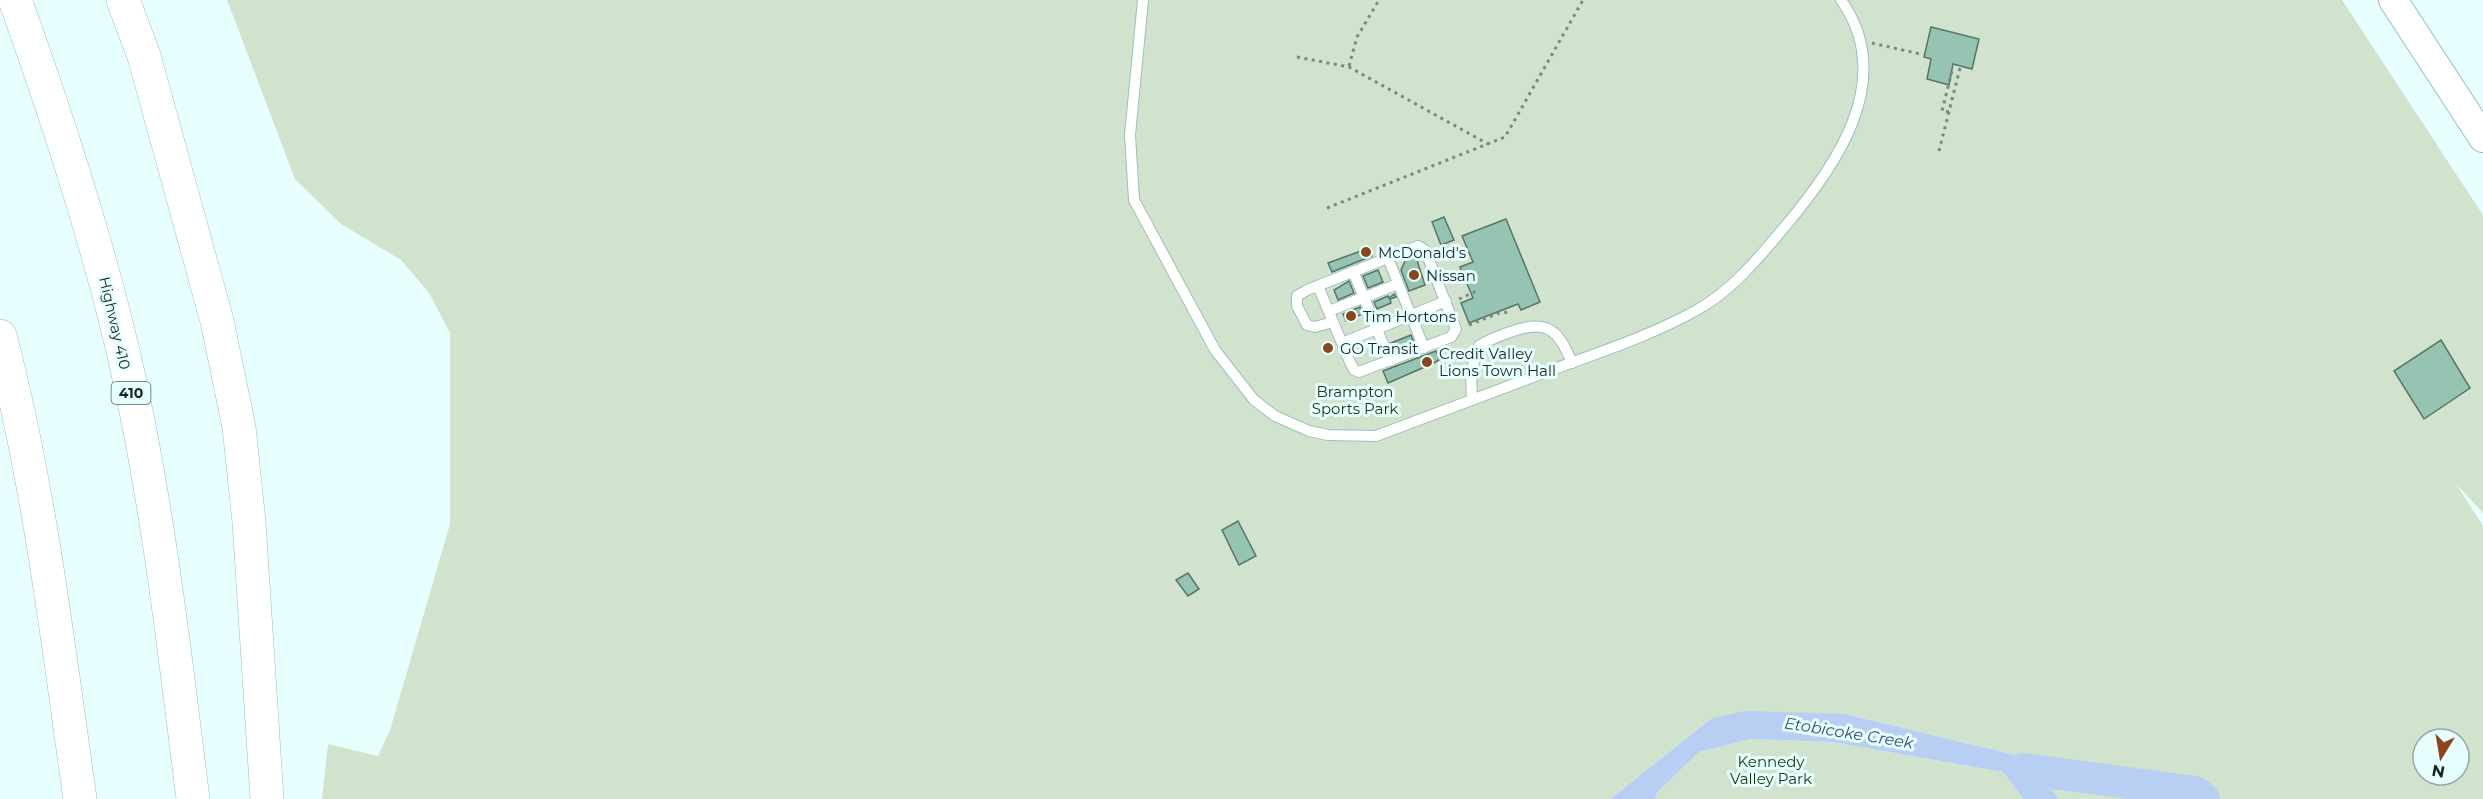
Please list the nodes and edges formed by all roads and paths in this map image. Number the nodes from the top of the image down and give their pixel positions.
1 (15, 0) edge
2 (123, 0) edge
3 (146, 0) edge
4 (1143, 0) edge
5 (1379, 0) edge
6 (1582, 0) edge
7 (1841, 0) edge
8 (2393, 0) edge
9 (1859, 39) junction
10 (1920, 54) dead end
11 (1297, 57) dead end
12 (1349, 67) junction
13 (1953, 67) dead end
14 (1960, 68) dead end
15 (1949, 112) junction
16 (2481, 125) edge
17 (1488, 144) junction
18 (1940, 151) dead end
19 (1327, 208) dead end
20 (1448, 242) dead end
21 (1388, 258) junction
22 (1438, 258) dead end
23 (1353, 271) junction
24 (1398, 284) junction
25 (1318, 286) junction
26 (1477, 291) dead end
27 (1364, 297) junction
28 (1451, 301) junction
29 (1331, 316) junction
30 (1411, 316) junction
31 (1513, 320) dead end
32 (217, 321) junction
33 (1466, 326) dead end
34 (1377, 329) junction
35 (0, 336) edge
36 (1342, 343) junction
37 (1424, 348) junction
38 (1390, 362) junction
39 (1572, 363) junction
40 (1472, 400) junction
41 (80, 799) edge
42 (193, 799) edge
43 (267, 799) edge

1 - 42 highway, Highway 410 / 410
2 - 32 highway
3 - 32 highway
4 - 40 lane
5 - 12 path
6 - 17 path
7 - 9 lane
8 - 16 main road
9 - 10 path
9 - 39 lane
11 - 12 path
12 - 17 path
13 - 15 path
14 - 15 path
15 - 18 path
17 - 19 path
20 - 22 path
21 - 23 lane
21 - 24 lane
21 - 28 lane
23 - 25 lane
23 - 27 lane
24 - 27 lane
24 - 30 lane
25 - 29 lane
25 - 29 lane
26 - 28 path
27 - 29 lane
27 - 34 lane
28 - 30 lane
28 - 37 lane
29 - 36 lane
30 - 34 lane
30 - 37 lane
31 - 33 path
32 - 43 highway
34 - 36 lane
34 - 38 lane
35 - 41 highway
36 - 38 lane
37 - 38 lane
39 - 40 lane
39 - 40 lane

